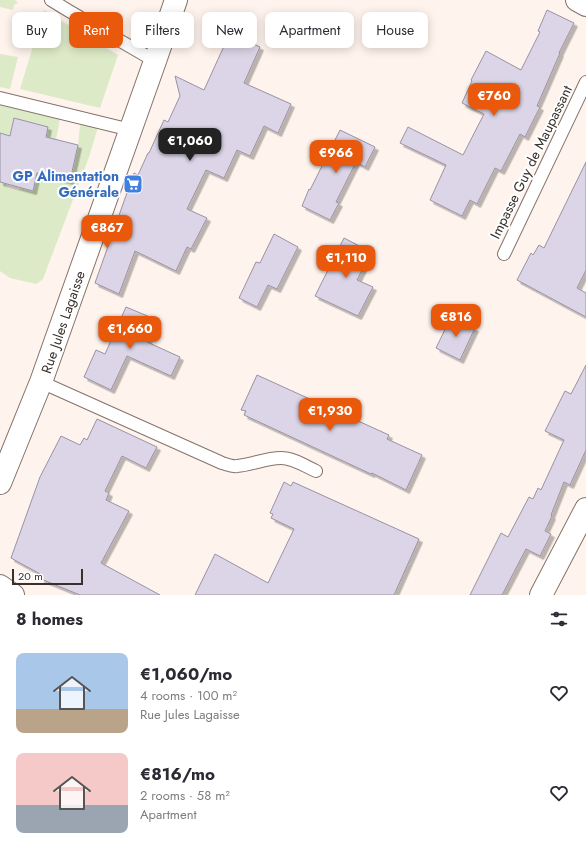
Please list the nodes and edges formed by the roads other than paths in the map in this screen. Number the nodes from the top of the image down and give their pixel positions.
1 (51, 0) edge
2 (176, 0) edge
3 (577, 0) edge
4 (586, 5) edge
5 (155, 62) junction
6 (586, 82) edge
7 (0, 98) edge
8 (131, 130) junction
9 (504, 254) dead end
10 (41, 382) junction
11 (316, 471) dead end
12 (0, 483) edge
13 (586, 509) edge
14 (0, 586) edge
15 (13, 595) edge
16 (541, 595) edge

1 - 5 lane
2 - 5 street, Rue Jules Lagaisse
3 - 4 street
5 - 8 street, Rue Jules Lagaisse
6 - 9 lane, Impasse Guy de Maupassant
7 - 8 lane
8 - 10 street, Rue Jules Lagaisse
10 - 11 lane
10 - 12 street, Rue Jules Lagaisse
13 - 16 street
14 - 15 street

